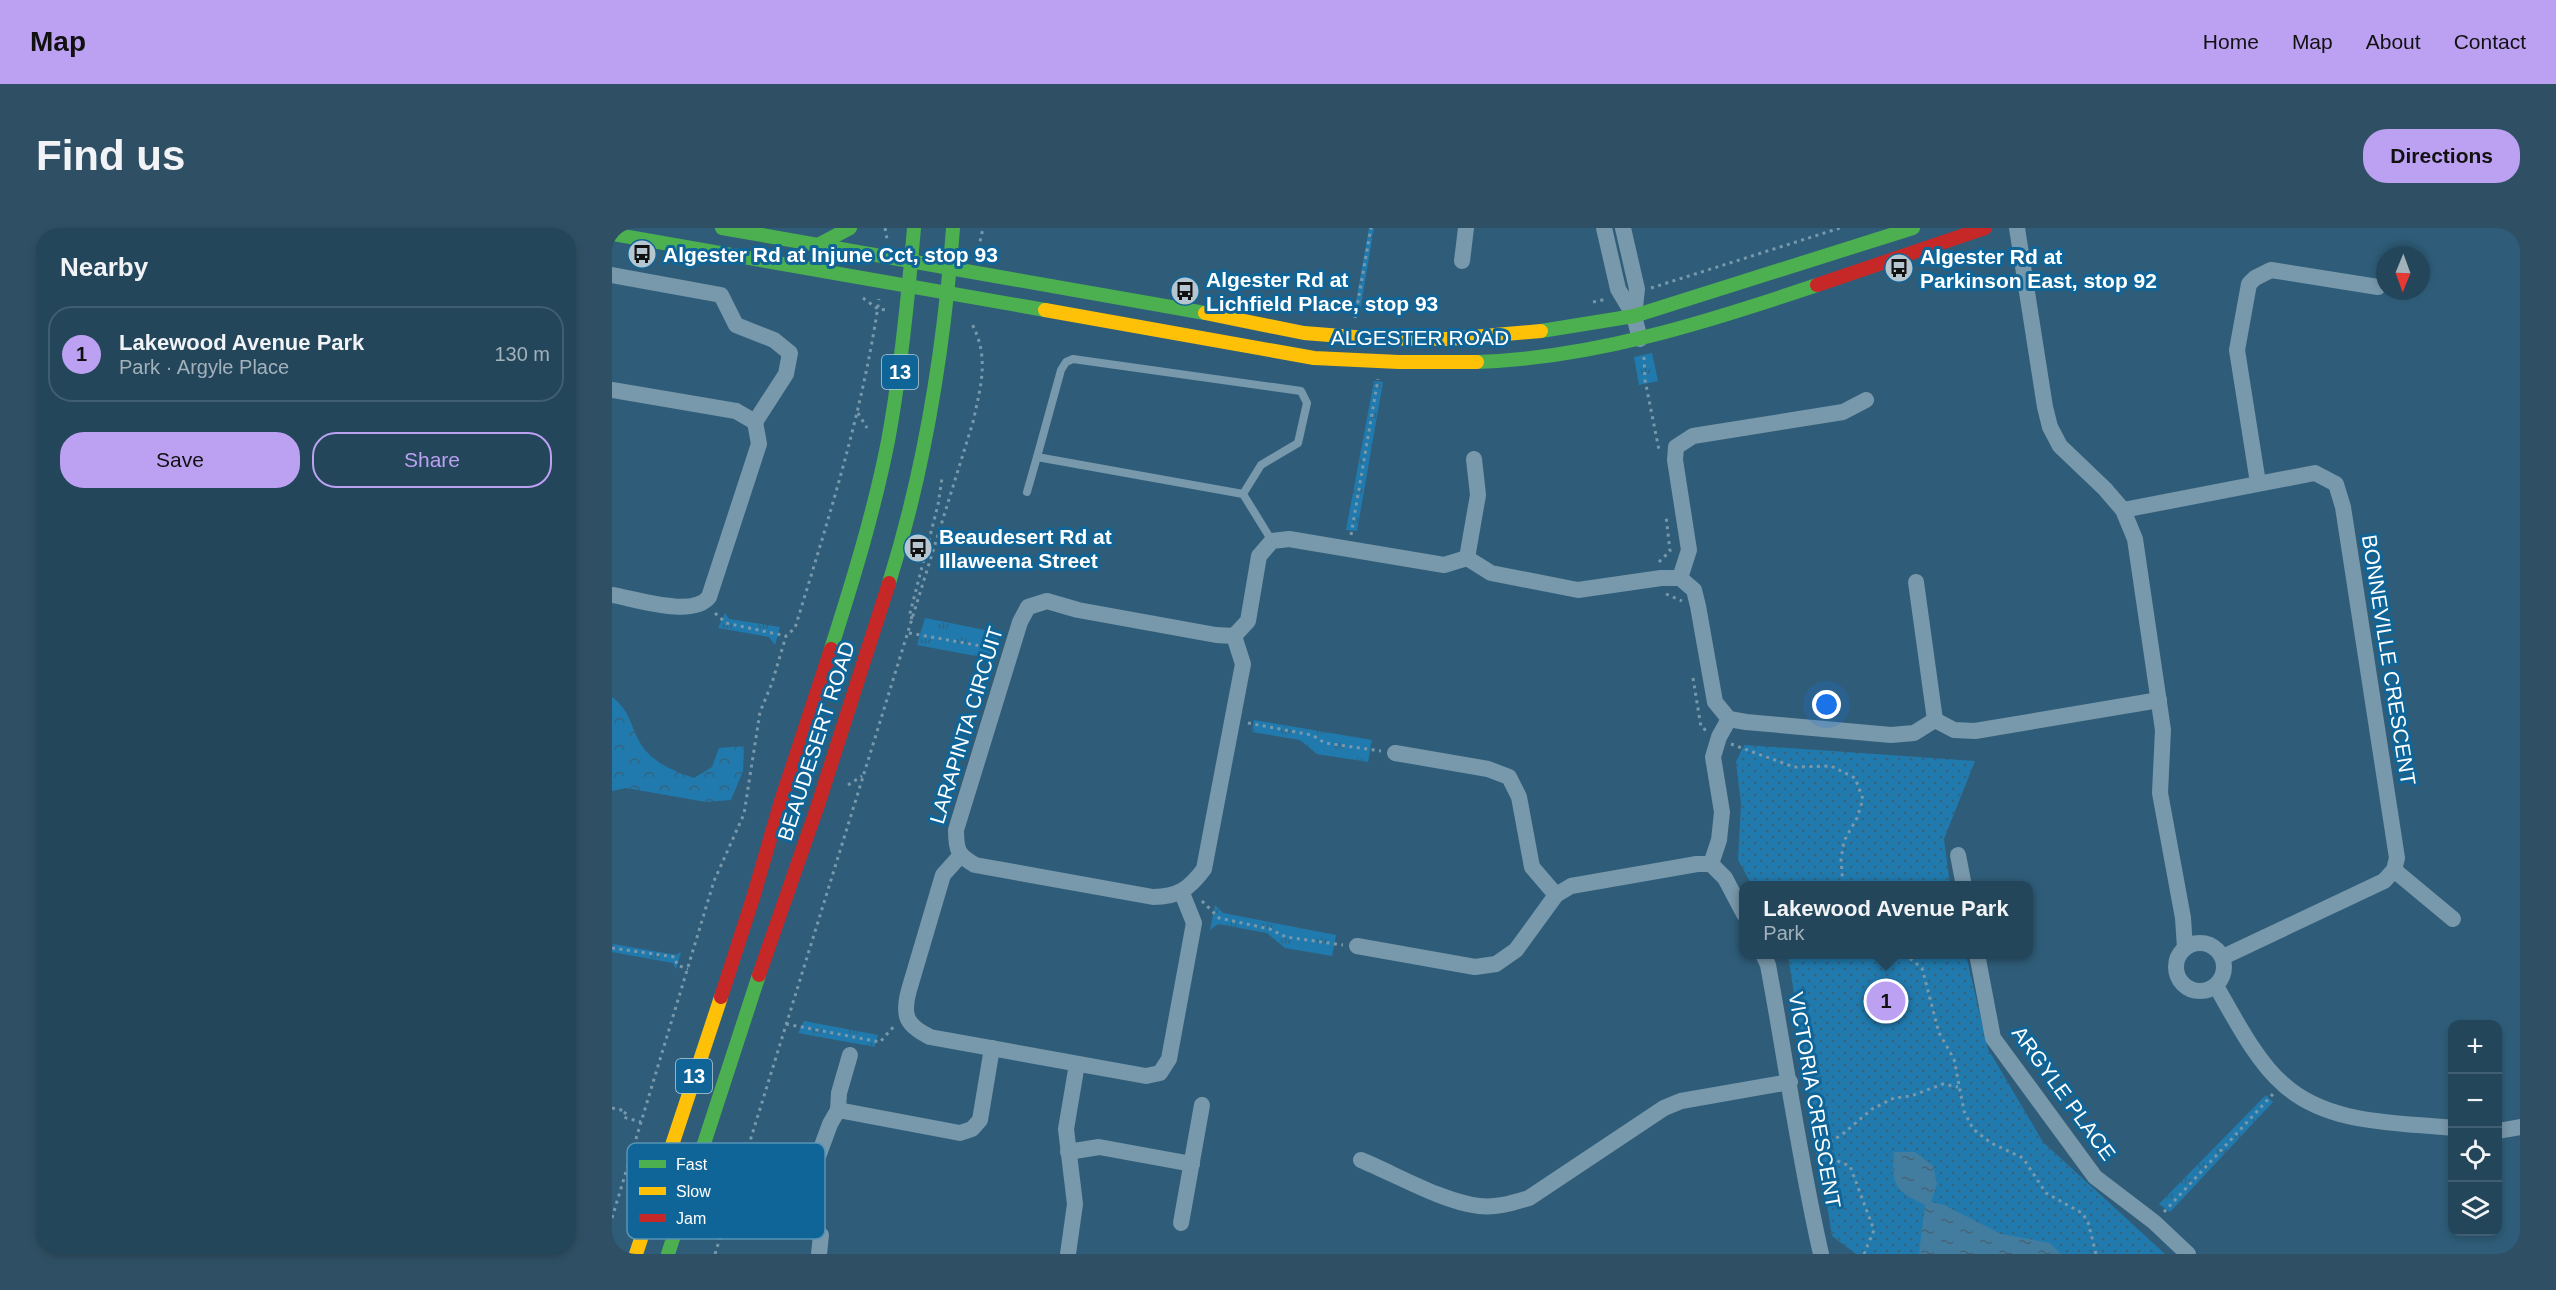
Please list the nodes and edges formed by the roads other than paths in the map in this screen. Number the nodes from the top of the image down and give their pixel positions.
1 (722, 228) edge
2 (850, 228) edge
3 (914, 228) edge
4 (953, 228) edge
5 (1466, 228) edge
6 (1604, 228) edge
7 (1623, 228) edge
8 (1913, 228) edge
9 (1985, 228) edge
10 (2017, 228) edge
11 (612, 234) edge
12 (818, 245) junction
13 (912, 261) junction
14 (1462, 261) dead end
15 (951, 267) junction
16 (612, 275) edge
17 (910, 287) junction
18 (2376, 287) edge
19 (948, 294) junction
20 (1634, 316) junction
21 (1640, 339) junction
22 (612, 390) edge
23 (1866, 400) dead end
24 (755, 422) junction
25 (1037, 457) junction
26 (1474, 459) dead end
27 (2258, 483) junction
28 (1027, 492) dead end
29 (1243, 494) junction
30 (2123, 510) junction
31 (1272, 541) junction
32 (1467, 558) junction
33 (1680, 578) junction
34 (1916, 582) dead end
35 (612, 595) edge
36 (1234, 636) junction
37 (2159, 700) junction
38 (1729, 719) junction
39 (1935, 720) junction
40 (1395, 753) road end
41 (1958, 855) dead end
42 (960, 856) junction
43 (1711, 864) junction
44 (2394, 870) junction
45 (1963, 881) edge
46 (1556, 895) junction
47 (1184, 897) junction
48 (1739, 906) edge
49 (2453, 920) dead end
50 (1357, 946) road end
51 (2185, 948) junction
52 (2223, 957) junction
53 (1766, 959) edge
54 (1978, 959) edge
55 (2216, 986) junction
56 (992, 1048) junction
57 (850, 1054) dead end
58 (1077, 1064) junction
59 (1790, 1082) junction
60 (1202, 1105) dead end
61 (838, 1110) junction
62 (2520, 1127) edge
63 (2448, 1128) edge
64 (2502, 1130) edge
65 (672, 1143) edge
66 (705, 1143) edge
67 (823, 1143) edge
68 (1068, 1152) junction
69 (1361, 1160) dead end
70 (1192, 1164) junction
71 (1181, 1223) dead end
72 (641, 1239) edge
73 (673, 1239) edge
74 (821, 1239) edge
75 (636, 1254) edge
76 (668, 1254) edge
77 (819, 1254) edge
78 (1068, 1254) edge
79 (1821, 1254) edge
80 (2188, 1254) edge

1 - 12 main road, ALGESTER ROAD
2 - 12 main road
3 - 13 main road, BEAUDESERT ROAD / 13
4 - 15 main road, BEAUDESERT ROAD / 13
5 - 14 street
6 - 20 street
7 - 20 street
8 - 20 main road, ALGESTER ROAD
9 - 21 main road, ALGESTER ROAD
10 - 30 street
11 - 17 main road, ALGESTER ROAD
12 - 13 main road, ALGESTER ROAD
13 - 15 main road, ALGESTER ROAD
13 - 17 main road, BEAUDESERT ROAD / 13
15 - 19 main road, BEAUDESERT ROAD / 13
15 - 20 main road, ALGESTER ROAD
16 - 24 street
17 - 19 main road, ALGESTER ROAD
17 - 65 main road, BEAUDESERT ROAD / 13
18 - 27 street
19 - 21 main road, ALGESTER ROAD
19 - 66 main road, BEAUDESERT ROAD / 13
20 - 21 street
22 - 24 street
23 - 33 street
24 - 35 street
25 - 28 lane
25 - 29 lane
25 - 29 lane
26 - 32 street
27 - 30 street, BONNEVILLE CRESCENT
27 - 44 street, BONNEVILLE CRESCENT
29 - 31 lane
30 - 37 street
31 - 32 street
31 - 36 street
32 - 33 street
33 - 38 street
34 - 39 street
36 - 42 street, LARAPINTA CIRCUIT
36 - 47 street
37 - 39 street
37 - 51 street
38 - 39 street
38 - 43 street
40 - 46 street
41 - 45 street
42 - 47 street, LARAPINTA CIRCUIT
42 - 56 street
43 - 46 street
43 - 48 street
44 - 49 street
44 - 52 street
46 - 50 street
47 - 58 street
51 - 52 street
51 - 55 street
52 - 55 street
53 - 59 street, VICTORIA CRESCENT
54 - 80 street, ARGYLE PLACE
55 - 63 street
56 - 58 street
56 - 61 street
57 - 61 street
58 - 68 street
59 - 69 street
59 - 79 street, VICTORIA CRESCENT
60 - 70 street
61 - 67 street
62 - 64 street
68 - 70 street
68 - 78 street
70 - 71 street
72 - 75 main road, BEAUDESERT ROAD / 13
73 - 76 main road, BEAUDESERT ROAD / 13
74 - 77 street

